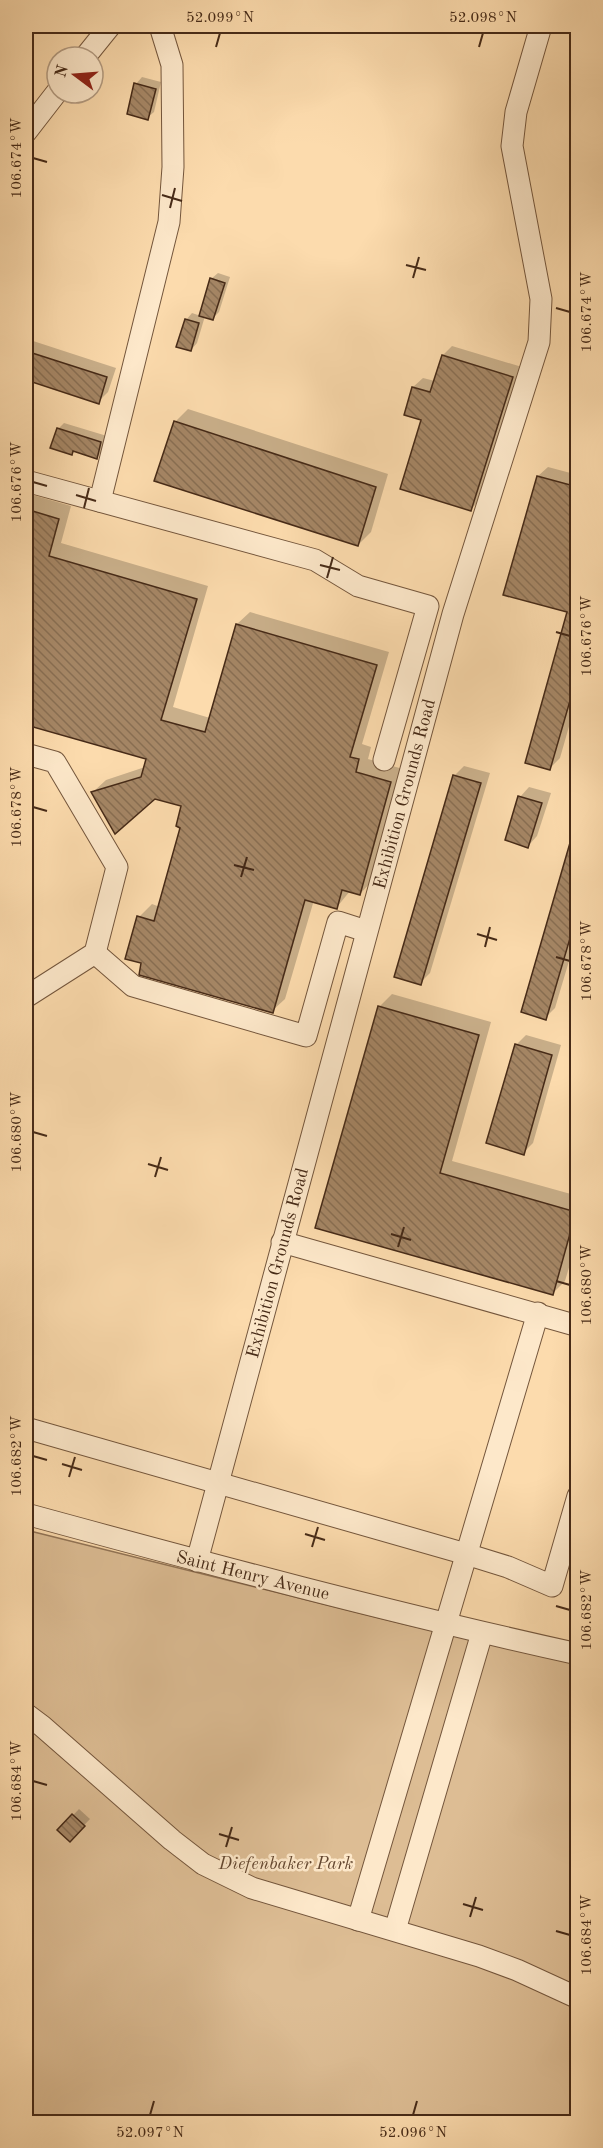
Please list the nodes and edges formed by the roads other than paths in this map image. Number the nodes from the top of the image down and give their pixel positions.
1 (110, 26) edge
2 (160, 26) edge
3 (541, 26) edge
4 (95, 45) edge
5 (47, 105) edge
6 (26, 132) edge
7 (26, 481) edge
8 (100, 501) junction
9 (428, 606) junction
10 (453, 614) junction
11 (26, 754) edge
12 (384, 760) dead end
13 (366, 931) junction
14 (95, 953) junction
15 (26, 997) edge
16 (306, 1036) junction
17 (337, 1044) junction
18 (282, 1242) junction
19 (538, 1313) junction
20 (578, 1326) edge
21 (26, 1428) edge
22 (218, 1482) junction
23 (578, 1496) edge
24 (26, 1514) edge
25 (466, 1554) junction
26 (197, 1561) junction
27 (445, 1623) junction
28 (482, 1633) junction
29 (578, 1654) edge
30 (26, 1714) edge
31 (358, 1920) junction
32 (395, 1930) junction
33 (578, 1998) edge

1 - 4 street
2 - 8 street
3 - 10 street, Exhibition Grounds Road
5 - 6 street
7 - 8 street
8 - 9 street
9 - 10 street
9 - 12 street
10 - 13 street, Exhibition Grounds Road
11 - 14 street
13 - 16 street
13 - 17 street, Exhibition Grounds Road
14 - 15 street
14 - 16 street
16 - 17 street
17 - 18 street, Exhibition Grounds Road
18 - 19 street
18 - 22 street, Exhibition Grounds Road
19 - 20 street
19 - 25 street
21 - 22 street
22 - 25 street
22 - 26 street, Exhibition Grounds Road
23 - 25 street
24 - 26 street, Saint Henry Avenue
25 - 27 street
26 - 27 street, Saint Henry Avenue
27 - 28 street, Saint Henry Avenue
27 - 31 street
28 - 29 street, Saint Henry Avenue
28 - 32 street
30 - 31 street
31 - 32 street
32 - 33 street

